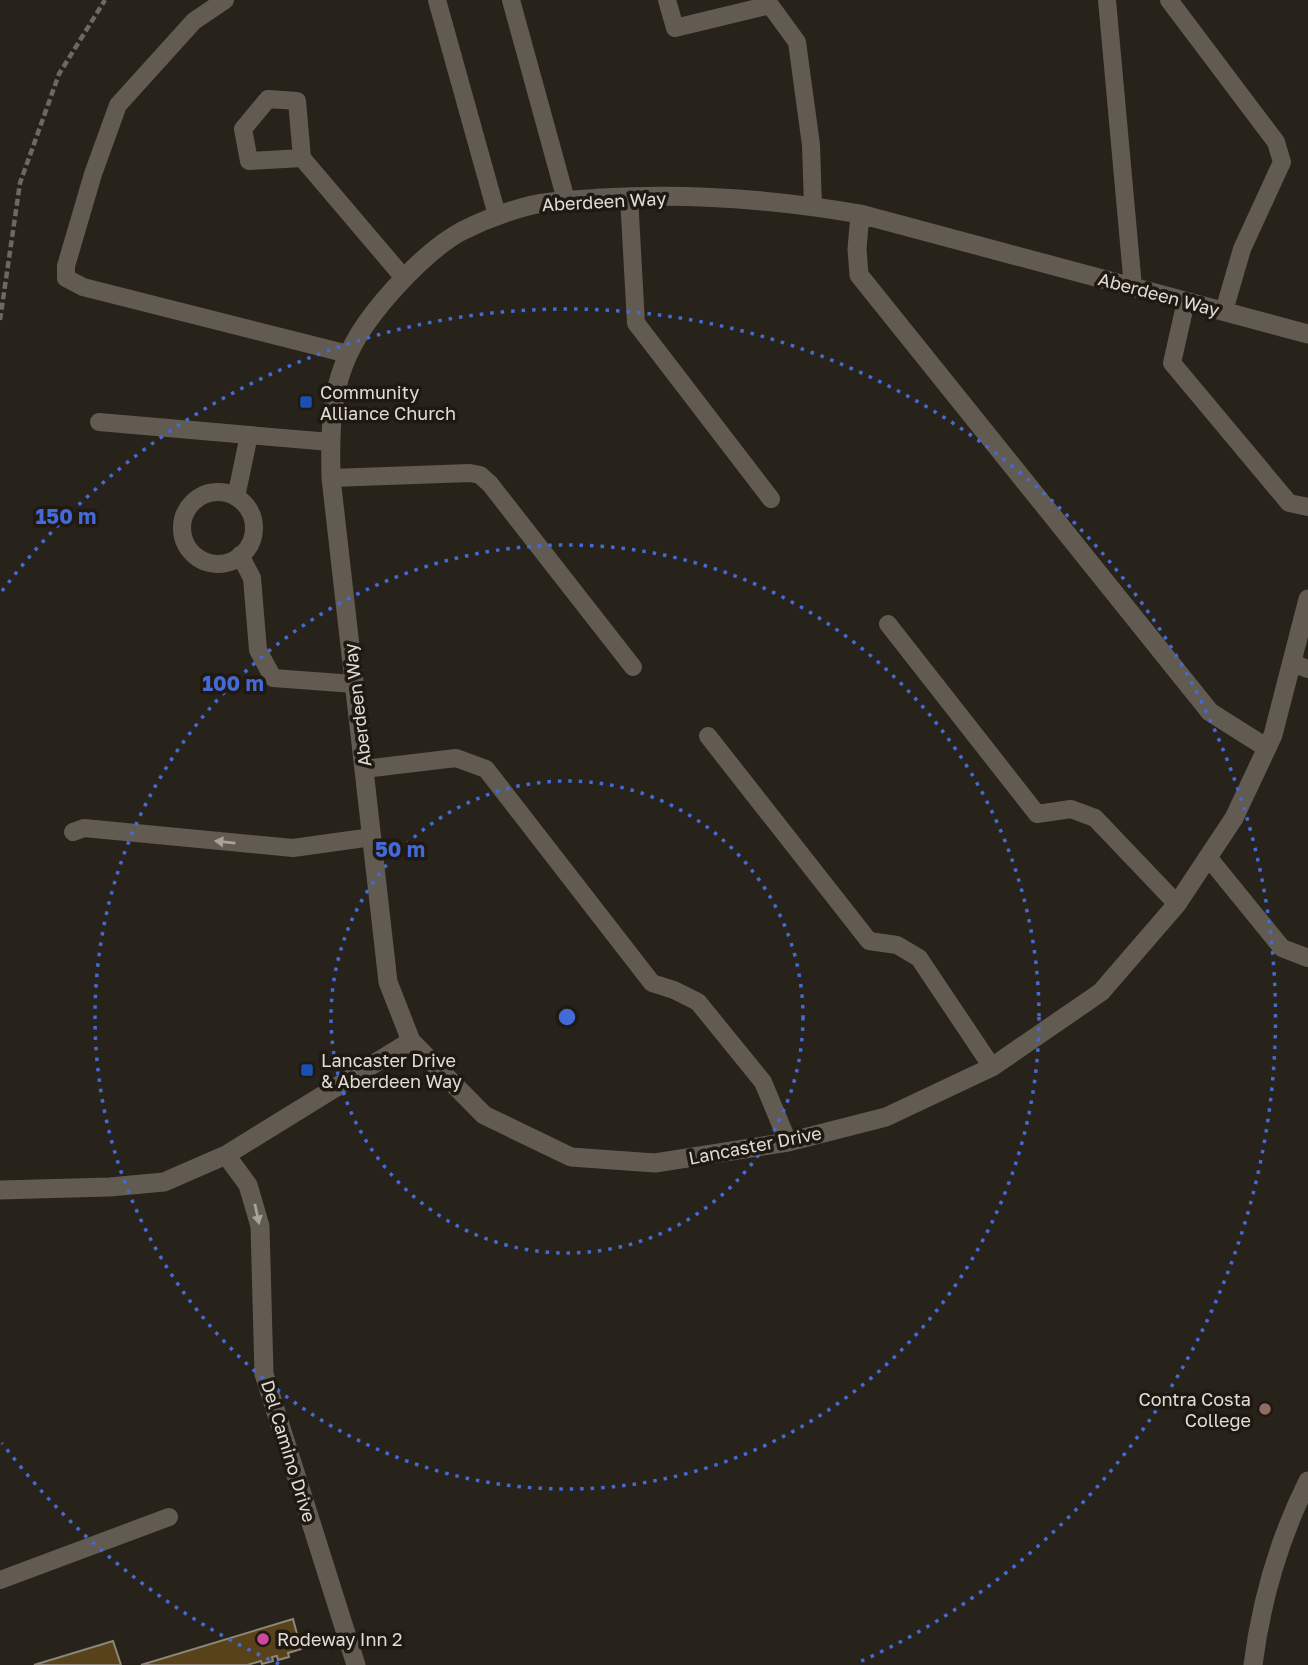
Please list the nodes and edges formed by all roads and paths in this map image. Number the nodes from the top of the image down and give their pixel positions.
1 (105, 0) edge
2 (225, 0) edge
3 (437, 0) edge
4 (511, 0) edge
5 (667, 0) edge
6 (1107, 0) edge
7 (1169, 0) edge
8 (769, 3) edge
9 (302, 158) dead end
10 (629, 197) junction
11 (566, 200) junction
12 (813, 206) junction
13 (860, 214) junction
14 (497, 215) junction
15 (404, 278) junction
16 (1133, 287) junction
17 (1186, 301) junction
18 (1224, 312) junction
19 (0, 320) edge
20 (1308, 334) edge
21 (348, 354) junction
22 (99, 422) dead end
23 (249, 435) junction
24 (330, 443) junction
25 (331, 478) junction
26 (236, 497) junction
27 (771, 499) dead end
28 (1308, 507) edge
29 (240, 555) junction
30 (1308, 599) edge
31 (888, 624) dead end
32 (1300, 666) edge
33 (633, 667) dead end
34 (354, 684) junction
35 (708, 736) dead end
36 (1266, 748) junction
37 (364, 769) junction
38 (73, 832) dead end
39 (372, 837) junction
40 (1208, 857) junction
41 (1177, 904) junction
42 (1308, 958) edge
43 (411, 1041) junction
44 (992, 1067) junction
45 (788, 1142) junction
46 (226, 1155) junction
47 (0, 1190) edge
48 (1308, 1480) edge
49 (169, 1517) dead end
50 (0, 1580) edge
51 (356, 1665) edge
52 (1253, 1665) edge

1 - 19 path
2 - 21 lane
3 - 14 lane
4 - 11 lane
5 - 8 lane
6 - 16 lane
7 - 18 lane
8 - 12 lane
9 - 15 lane
10 - 11 street, Aberdeen Way
10 - 12 street, Aberdeen Way
10 - 27 lane
11 - 14 street, Aberdeen Way
12 - 13 street, Aberdeen Way
13 - 16 street, Aberdeen Way
13 - 36 street
14 - 15 street, Aberdeen Way
15 - 21 street, Aberdeen Way
16 - 17 street, Aberdeen Way
17 - 18 street, Aberdeen Way
17 - 28 lane
18 - 20 street, Aberdeen Way
21 - 24 street, Aberdeen Way
22 - 23 lane
23 - 24 lane
23 - 26 lane
24 - 25 street, Aberdeen Way
25 - 33 lane
25 - 34 street, Aberdeen Way
26 - 29 lane
26 - 29 lane
29 - 34 lane
30 - 32 street, Lancaster Drive
31 - 41 lane
32 - 36 street, Lancaster Drive
34 - 37 street, Aberdeen Way
35 - 44 lane
36 - 40 street, Lancaster Drive
37 - 39 street, Aberdeen Way
37 - 45 lane
39 -> 38 lane
39 - 43 street, Aberdeen Way
40 - 41 street, Lancaster Drive
40 - 42 lane
41 - 44 street, Lancaster Drive
43 - 45 street, Lancaster Drive
43 - 46 street
44 - 45 street, Lancaster Drive
46 - 47 street
46 -> 51 street, Del Camino Drive
48 - 52 street
49 - 50 lane

